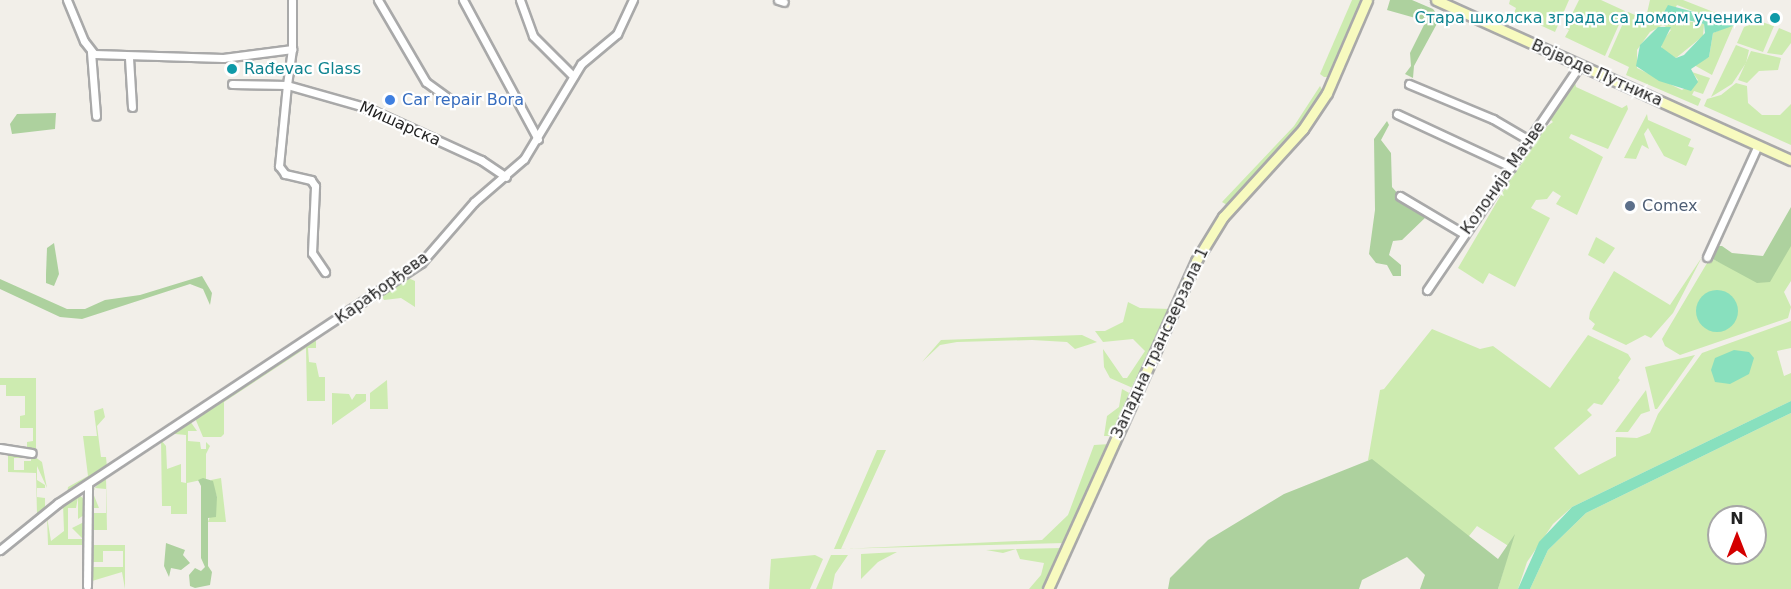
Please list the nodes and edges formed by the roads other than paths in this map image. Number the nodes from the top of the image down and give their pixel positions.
1 (67, 0) edge
2 (292, 0) edge
3 (378, 0) edge
4 (463, 0) edge
5 (520, 0) edge
6 (633, 0) edge
7 (1366, 0) edge
8 (1372, 0) edge
9 (1436, 0) edge
10 (1358, 26) junction
11 (292, 49) junction
12 (91, 52) junction
13 (129, 58) junction
14 (1580, 65) junction
15 (573, 76) junction
16 (232, 84) dead end
17 (1409, 84) dead end
18 (287, 85) junction
19 (449, 99) dead end
20 (132, 107) dead end
21 (1397, 114) dead end
22 (96, 116) dead end
23 (538, 139) junction
24 (1529, 140) junction
25 (1758, 145) junction
26 (1791, 160) edge
27 (1511, 167) junction
28 (506, 177) junction
29 (1400, 196) dead end
30 (1464, 234) junction
31 (1707, 257) dead end
32 (325, 272) dead end
33 (1427, 290) dead end
34 (0, 448) edge
35 (32, 453) dead end
36 (88, 484) junction
37 (0, 550) edge
38 (87, 585) dead end
39 (1048, 589) edge

1 - 12 street
2 - 11 street
3 - 19 street
4 - 23 street
5 - 15 street
6 - 15 street, Карађорђева
7 - 10 main road, Западна трансверзала 1
8 - 10 main road, Западна трансверзала 1
9 - 14 main road, Војводе Путника
10 - 39 main road, Западна трансверзала 1
11 - 13 street
11 - 18 street
12 - 13 street
12 - 22 street
13 - 20 street
14 - 24 street, Колонија Мачве
14 - 25 main road, Војводе Путника
15 - 23 street, Карађорђева
16 - 18 street, Мишарска
17 - 24 street
18 - 28 street, Мишарска
18 - 32 street
21 - 27 street
23 - 28 street, Карађорђева
24 - 27 street, Колонија Мачве
25 - 26 main road, Војводе Путника
25 - 31 street
27 - 30 street, Колонија Мачве
28 - 36 street, Карађорђева
29 - 30 street
30 - 33 street, Колонија Мачве
34 - 35 street
36 - 37 street, Карађорђева
36 - 38 street

